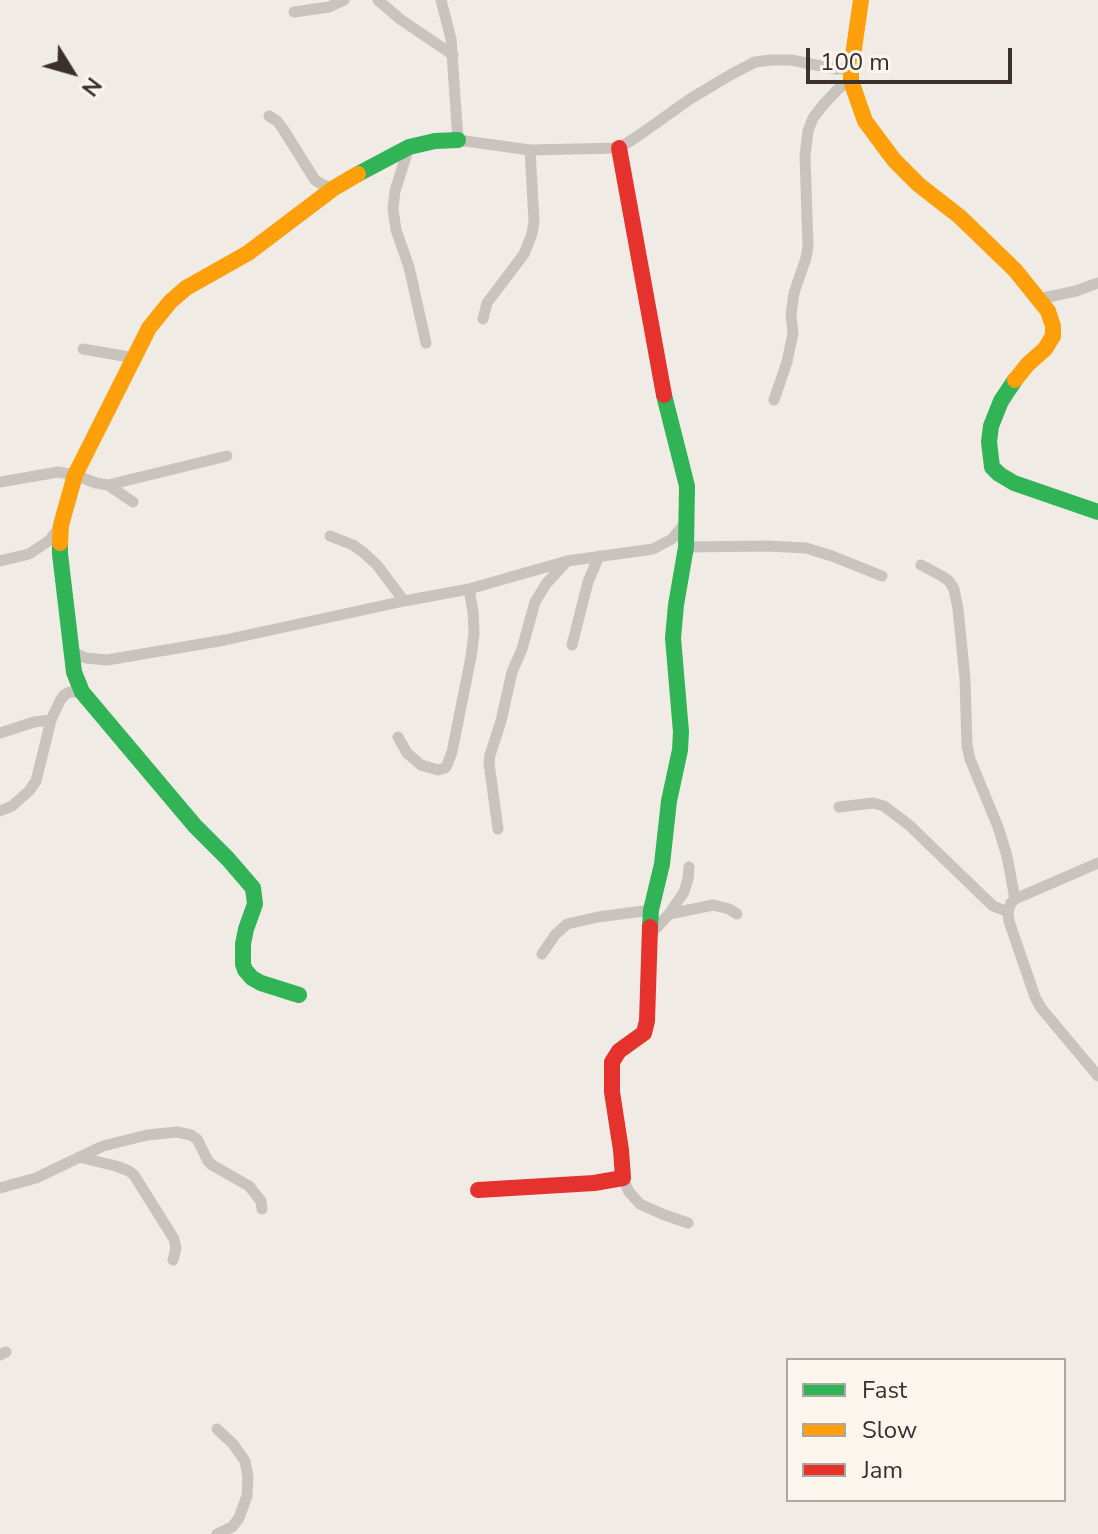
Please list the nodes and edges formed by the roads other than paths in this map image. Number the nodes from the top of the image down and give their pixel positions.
1 (344, 0) edge
2 (378, 0) edge
3 (441, 0) edge
4 (861, 0) edge
5 (294, 12) dead end
6 (453, 55) junction
7 (851, 75) junction
8 (269, 116) dead end
9 (458, 140) junction
10 (409, 147) junction
11 (619, 148) junction
12 (530, 150) junction
13 (334, 188) junction
14 (1098, 283) edge
15 (1039, 299) junction
16 (483, 319) dead end
17 (426, 343) dead end
18 (83, 349) dead end
19 (135, 358) junction
20 (774, 400) dead end
21 (227, 456) dead end
22 (75, 475) junction
23 (0, 482) edge
24 (108, 485) junction
25 (133, 502) dead end
26 (1098, 512) edge
27 (686, 522) junction
28 (61, 525) junction
29 (330, 536) dead end
30 (686, 547) junction
31 (599, 556) junction
32 (0, 561) edge
33 (567, 561) junction
34 (921, 565) dead end
35 (882, 576) dead end
36 (469, 589) junction
37 (404, 601) junction
38 (572, 645) dead end
39 (72, 652) junction
40 (82, 692) junction
41 (51, 720) junction
42 (0, 733) edge
43 (398, 737) dead end
44 (839, 807) dead end
45 (0, 811) edge
46 (498, 829) dead end
47 (1098, 863) edge
48 (689, 867) dead end
49 (1015, 899) junction
50 (651, 910) junction
51 (1008, 912) junction
52 (669, 914) junction
53 (737, 914) dead end
54 (650, 935) junction
55 (542, 954) dead end
56 (299, 995) dead end
57 (1098, 1076) edge
58 (79, 1157) junction
59 (623, 1178) junction
60 (0, 1188) edge
61 (478, 1190) dead end
62 (262, 1209) dead end
63 (688, 1223) dead end
64 (173, 1260) dead end
65 (217, 1429) dead end
66 (217, 1534) edge

1 - 5 street
2 - 6 street
3 - 6 street
4 - 7 street
6 - 9 street
7 - 11 street
7 - 15 street
7 - 20 street
8 - 13 street
9 - 10 street
9 - 12 street
10 - 13 street
10 - 17 street
11 - 12 street
11 - 27 street
12 - 16 street
13 - 19 street
14 - 15 street
15 - 26 street
18 - 19 street
19 - 22 street
21 - 24 street
22 - 23 street
22 - 24 street
22 - 28 street
24 - 25 street
27 - 30 street
27 - 31 street
28 - 32 street
28 - 39 street
29 - 37 street
30 - 35 street
30 - 50 street
31 - 33 street
31 - 38 street
33 - 36 street
33 - 46 street
34 - 49 street
36 - 37 street
36 - 43 street
37 - 39 street
39 - 40 street
40 - 41 street
40 - 56 street
41 - 42 street
41 - 45 street
44 - 51 street
47 - 49 street
48 - 52 street
49 - 51 street
50 - 54 street
50 - 55 street
51 - 57 street
52 - 53 street
52 - 54 street
54 - 59 street
58 - 60 street
58 - 62 street
58 - 64 street
59 - 61 street
59 - 63 street
65 - 66 street

